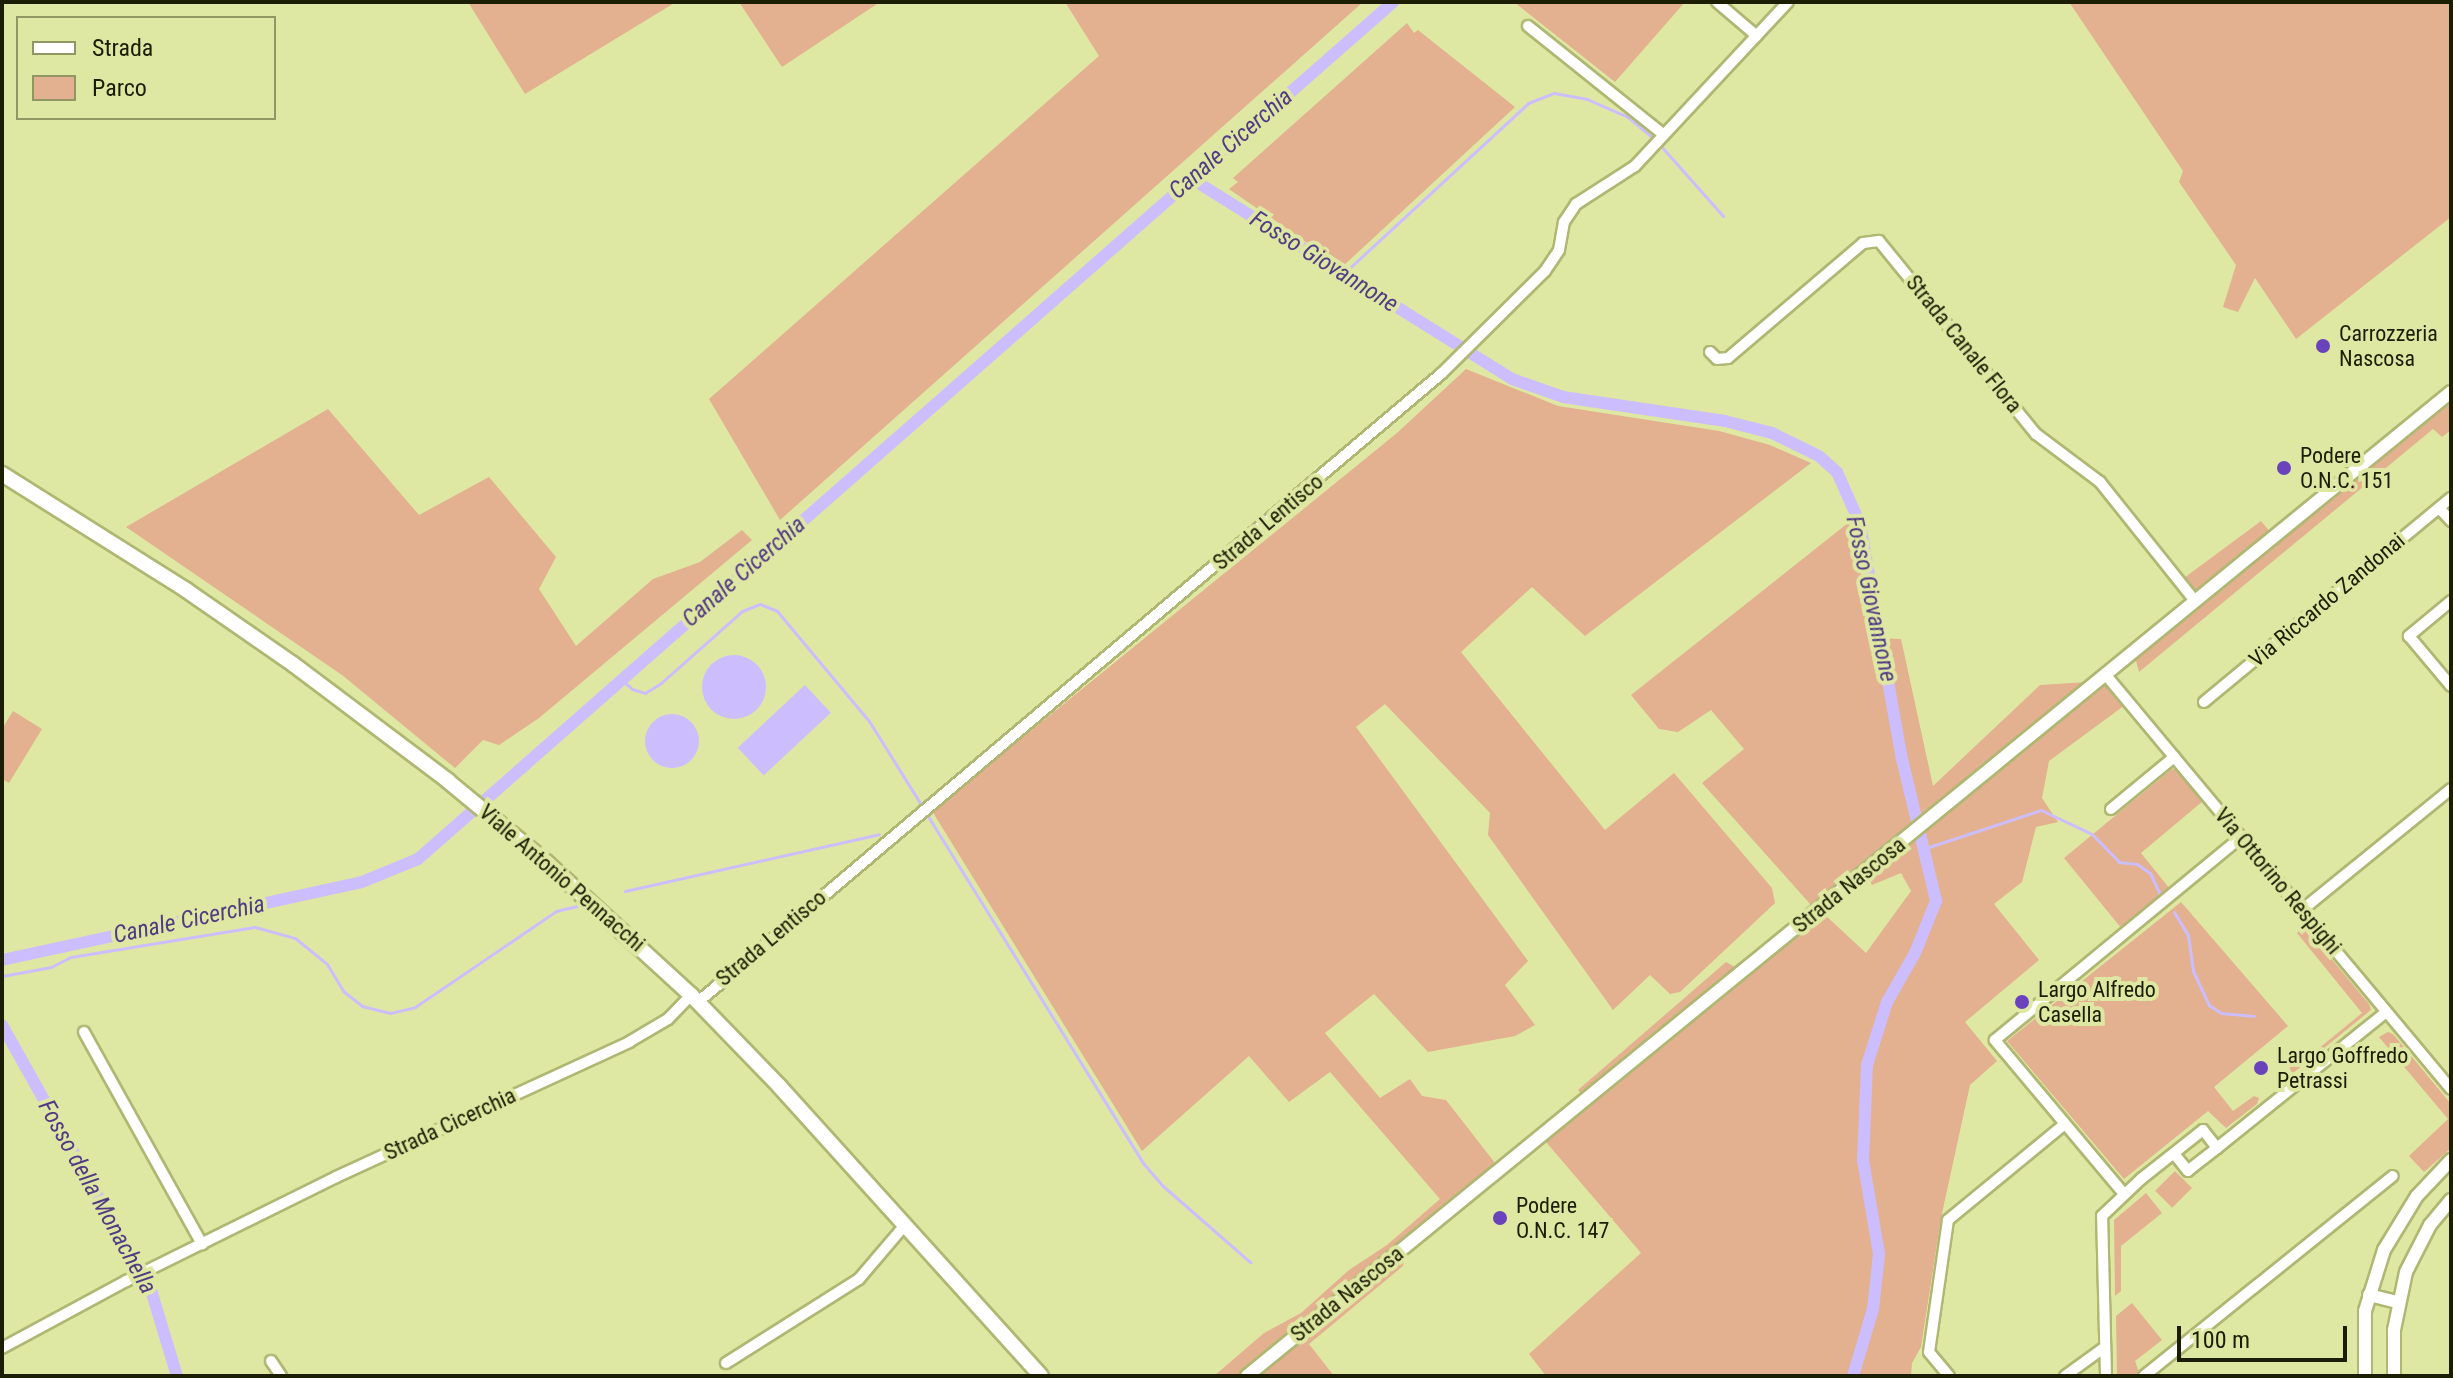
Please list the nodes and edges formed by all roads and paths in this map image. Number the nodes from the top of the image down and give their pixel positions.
1 (1717, 2) edge
2 (1788, 2) edge
3 (1528, 26) dead end
4 (1757, 36) junction
5 (1664, 135) junction
6 (1710, 352) dead end
7 (2451, 392) edge
8 (2, 474) edge
9 (2451, 498) edge
10 (2439, 508) junction
11 (2451, 521) edge
12 (2195, 601) junction
13 (2451, 601) edge
14 (2105, 674) junction
15 (2451, 686) edge
16 (2204, 702) dead end
17 (2174, 757) junction
18 (2451, 789) edge
19 (2111, 809) dead end
20 (2241, 837) junction
21 (2302, 910) junction
22 (695, 998) junction
23 (2386, 1012) junction
24 (84, 1032) dead end
25 (2451, 1089) edge
26 (2065, 1124) junction
27 (2217, 1148) junction
28 (2174, 1154) junction
29 (2451, 1160) edge
30 (2393, 1176) dead end
31 (2124, 1194) junction
32 (2451, 1200) edge
33 (905, 1225) junction
34 (202, 1244) junction
35 (2369, 1295) junction
36 (2398, 1302) junction
37 (2105, 1347) junction
38 (2, 1348) edge
39 (271, 1361) dead end
40 (726, 1363) dead end
41 (281, 1376) edge
42 (1041, 1376) edge
43 (1247, 1376) edge
44 (1949, 1376) edge
45 (2065, 1376) edge
46 (2106, 1376) edge
47 (2144, 1376) edge
48 (2365, 1376) edge
49 (2394, 1376) edge

1 - 4 street
2 - 4 street, Strada Lentisco
3 - 5 street
4 - 5 street, Strada Lentisco
5 - 22 street, Strada Lentisco
6 - 12 street, Strada Canale Flora
7 - 12 street, Strada Nascosa
8 - 22 main road, Viale Antonio Pennacchi
9 - 10 street, Via Riccardo Zandonai
10 - 11 street
10 - 16 street, Via Riccardo Zandonai
12 - 14 street, Strada Nascosa
13 - 15 street
14 - 17 street, Via Ottorino Respighi
14 - 43 street, Strada Nascosa
17 - 19 street
17 - 20 street, Via Ottorino Respighi
18 - 21 street
20 - 21 street, Via Ottorino Respighi
20 - 26 street
21 - 23 street, Via Ottorino Respighi
22 - 33 main road, Viale Antonio Pennacchi
22 - 34 street, Strada Cicerchia
23 - 25 street, Via Ottorino Respighi
23 - 27 street
24 - 34 street
26 - 31 street
26 - 44 street
27 - 28 street
27 - 28 street
28 - 31 street
29 - 35 street
30 - 47 street
31 - 37 street
32 - 36 street
33 - 40 street
33 - 42 main road, Viale Antonio Pennacchi
34 - 38 street, Strada Cicerchia
35 - 36 street
35 - 48 street
36 - 49 street
37 - 45 street
37 - 46 street
39 - 41 street

